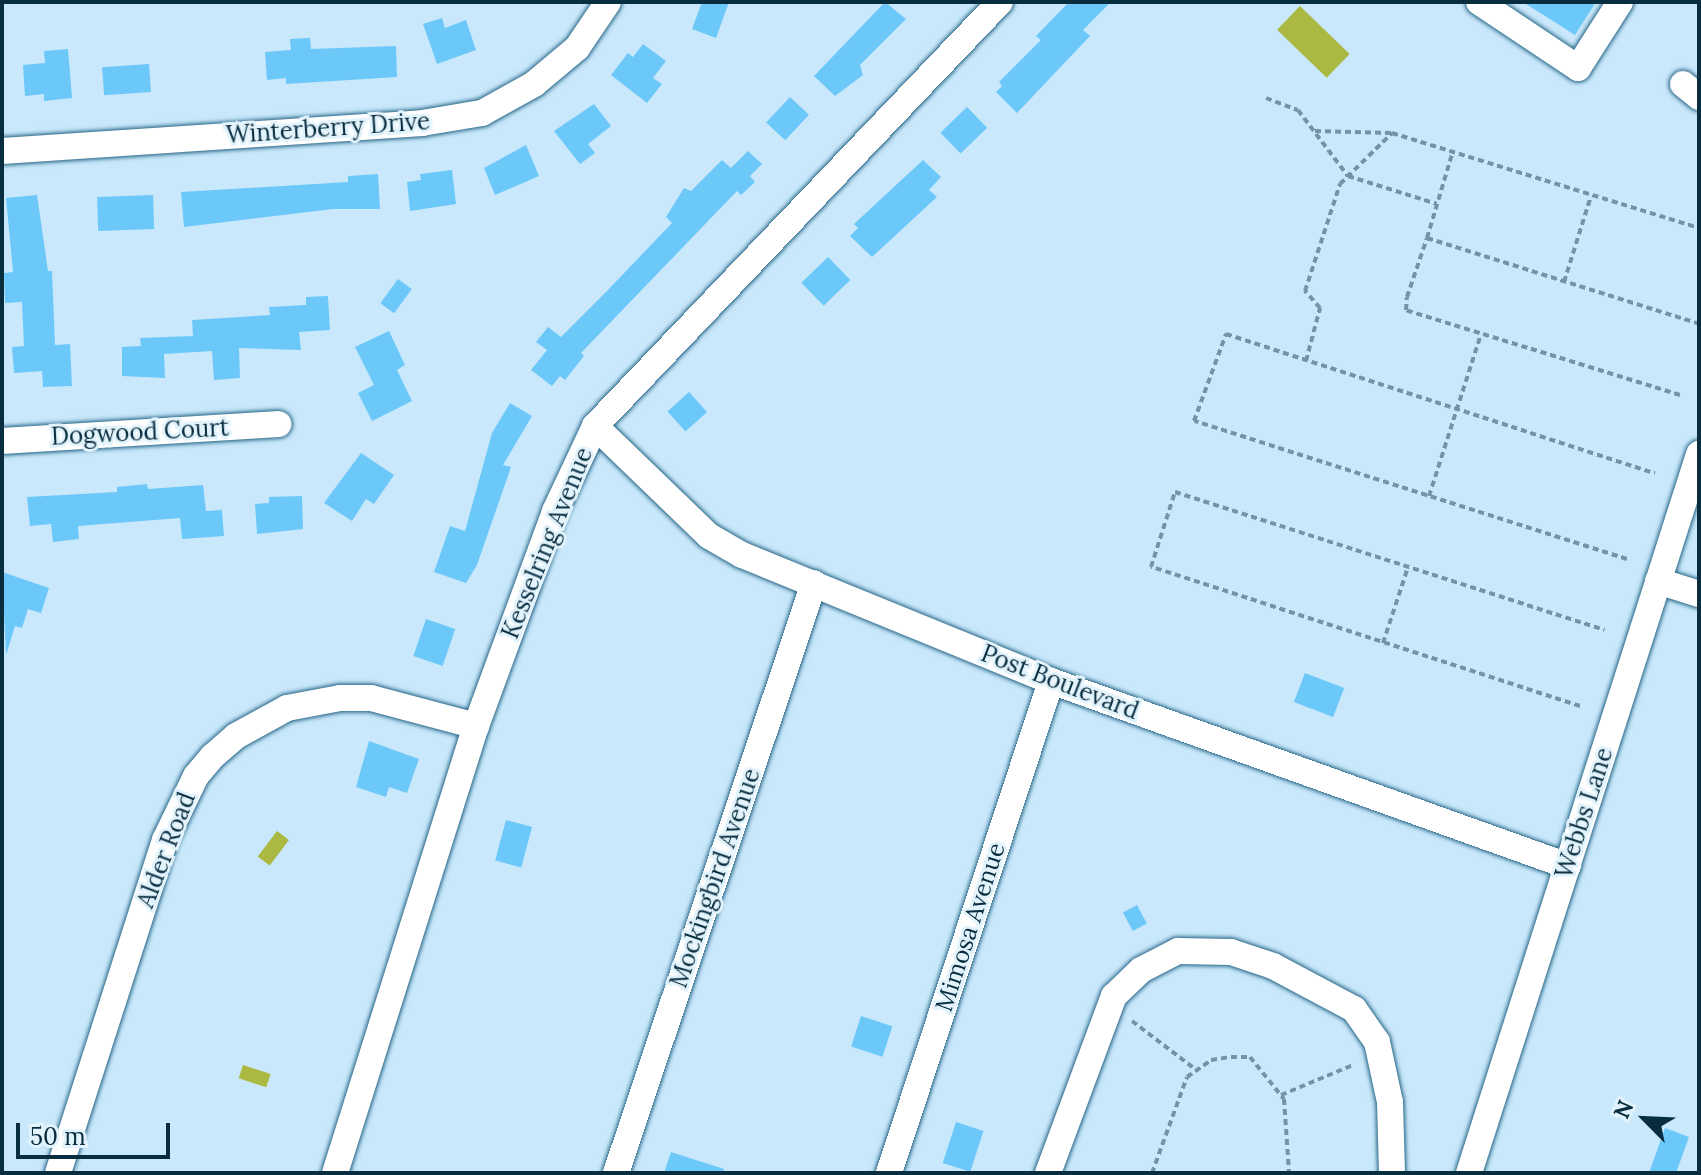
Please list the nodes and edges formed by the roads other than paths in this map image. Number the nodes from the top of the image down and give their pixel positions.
1 (608, 2) edge
2 (1000, 2) edge
3 (1620, 2) edge
4 (1491, 6) edge
5 (2, 151) edge
6 (278, 424) dead end
7 (595, 426) junction
8 (2, 441) edge
9 (1699, 454) edge
10 (1658, 581) junction
11 (814, 583) junction
12 (1699, 594) edge
13 (1051, 681) junction
14 (476, 726) junction
15 (1568, 866) junction
16 (58, 1173) edge
17 (335, 1173) edge
18 (616, 1173) edge
19 (889, 1173) edge
20 (1048, 1173) edge
21 (1392, 1173) edge
22 (1469, 1173) edge

1 - 5 street, Winterberry Drive
2 - 7 street, Kesselring Avenue
3 - 4 street
6 - 8 street, Dogwood Court
7 - 11 street, Post Boulevard
7 - 14 street, Kesselring Avenue
9 - 10 street, Webbs Lane
10 - 12 street
10 - 15 street, Webbs Lane
11 - 13 street, Post Boulevard
11 - 18 street, Mockingbird Avenue
13 - 15 street, Post Boulevard
13 - 19 street, Mimosa Avenue
14 - 16 street, Alder Road
14 - 17 street, Kesselring Avenue
15 - 22 street, Webbs Lane
20 - 21 street

